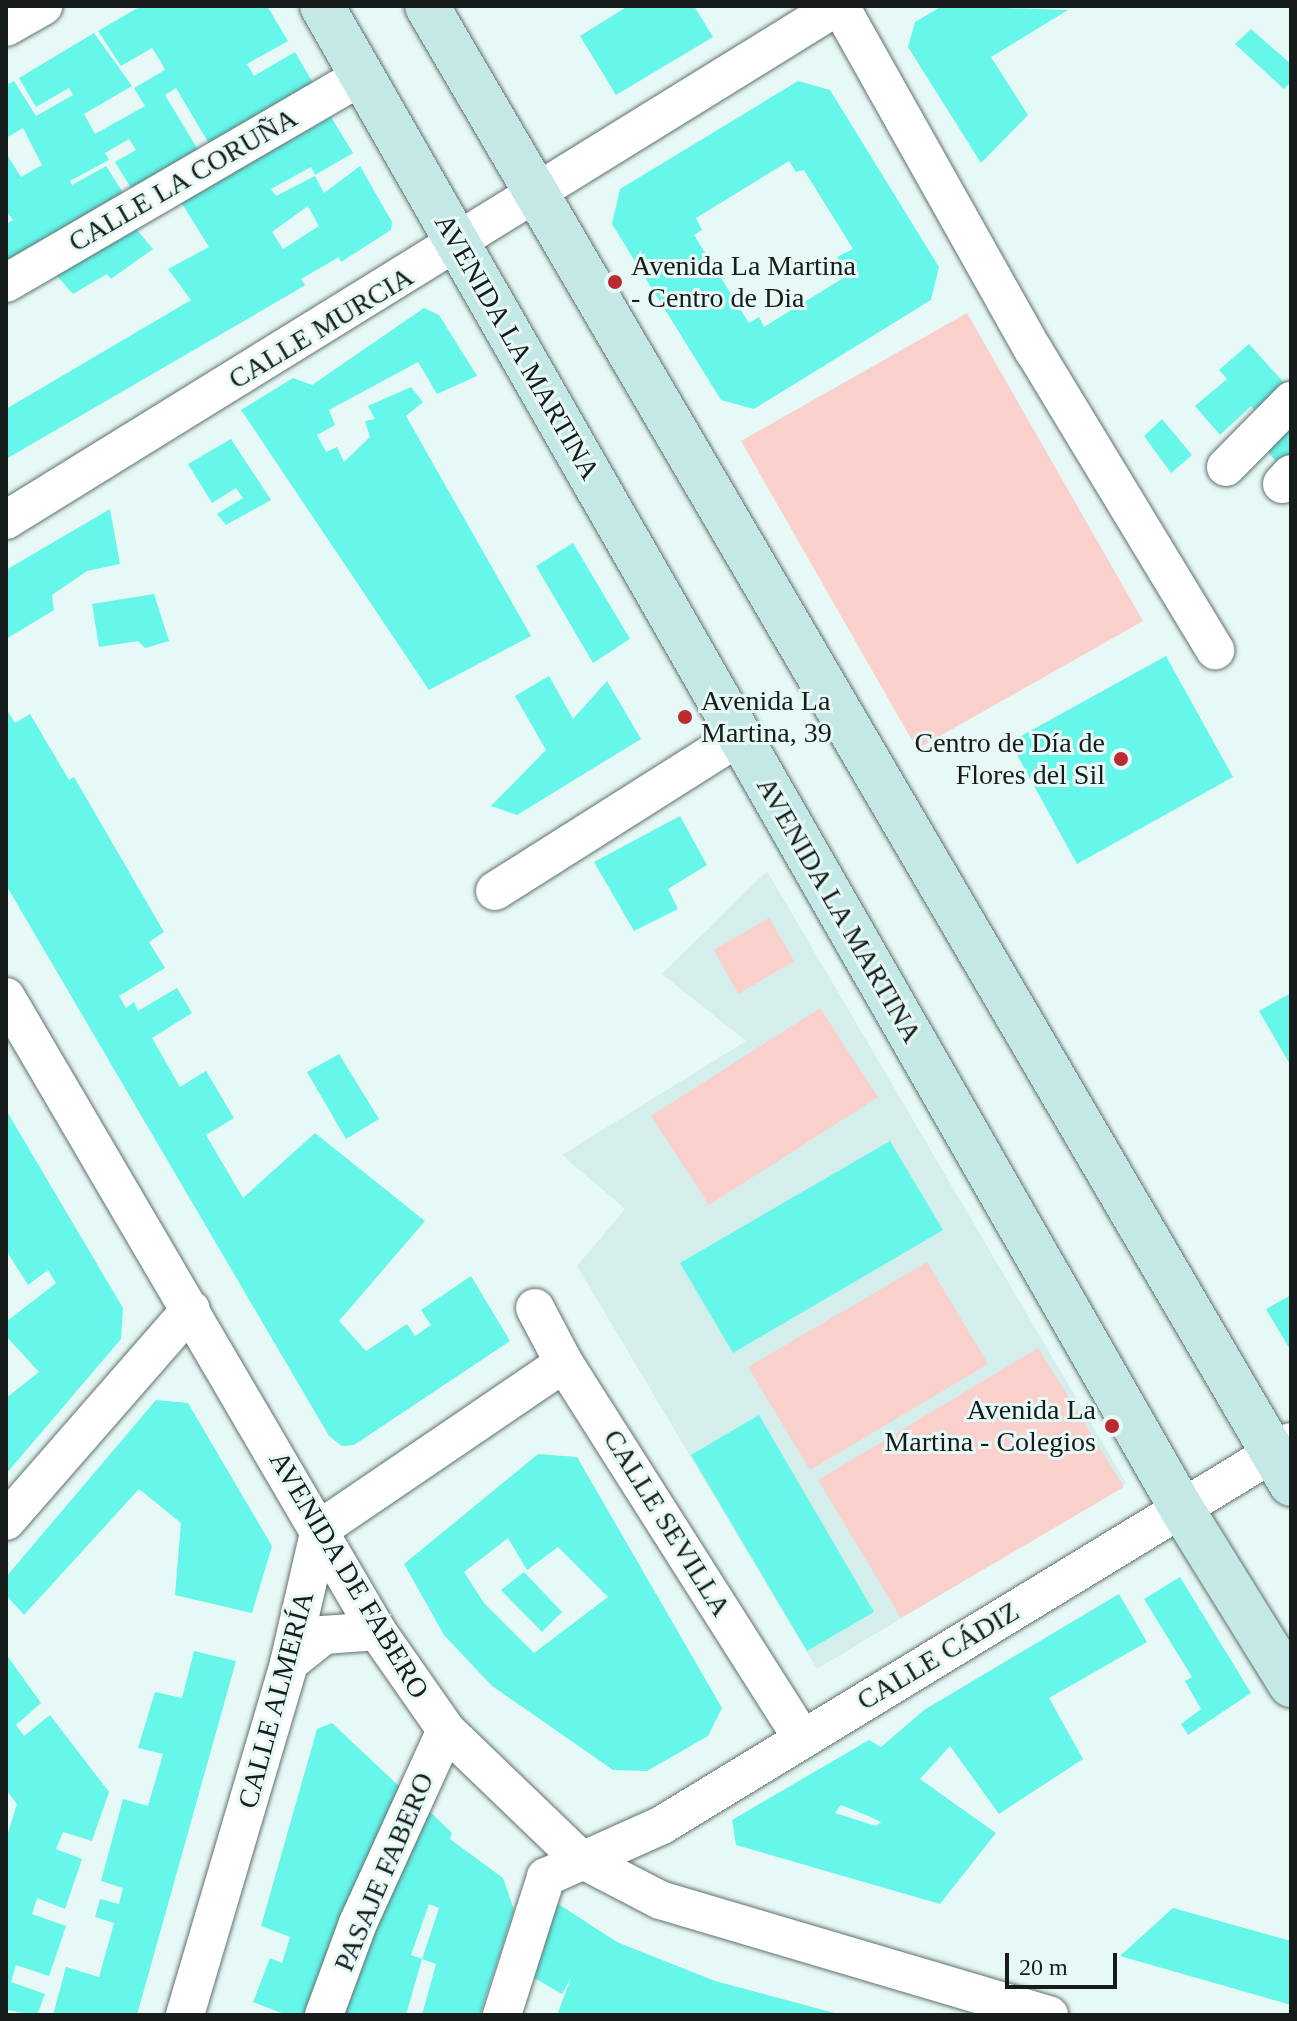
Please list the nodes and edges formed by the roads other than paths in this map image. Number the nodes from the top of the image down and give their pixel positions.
1 (43, 6) edge
2 (322, 6) edge
3 (427, 6) edge
4 (839, 6) edge
5 (6, 27) edge
6 (360, 77) junction
7 (537, 194) junction
8 (457, 245) junction
9 (6, 283) edge
10 (1291, 401) edge
11 (1226, 467) dead end
12 (6, 520) edge
13 (1215, 650) dead end
14 (739, 737) junction
15 (495, 891) dead end
16 (6, 997) edge
17 (20, 1057) edge
18 (535, 1308) dead end
19 (191, 1309) junction
20 (564, 1363) junction
21 (1285, 1460) edge
22 (1183, 1511) junction
23 (6, 1521) edge
24 (320, 1529) junction
25 (377, 1631) junction
26 (289, 1663) junction
27 (1291, 1685) edge
28 (446, 1730) junction
29 (801, 1737) junction
30 (579, 1858) junction
31 (185, 2015) edge
32 (324, 2015) edge
33 (502, 2015) edge
34 (1049, 2015) edge

1 - 5 street
2 - 6 street, AVENIDA LA MARTINA
3 - 7 street
4 - 7 street, CALLE MURCIA
4 - 13 street
6 - 8 street, AVENIDA LA MARTINA
6 - 9 street, CALLE LA CORUÑA
7 - 8 street, CALLE MURCIA
7 - 21 street
8 - 12 street, CALLE MURCIA
8 - 14 street, AVENIDA LA MARTINA
10 - 11 street
14 - 15 street
14 - 22 street, AVENIDA LA MARTINA
16 - 17 street, AVENIDA DE FABERO
17 - 19 street, AVENIDA DE FABERO
18 - 20 street, CALLE SEVILLA
19 - 23 street
19 - 24 street, AVENIDA DE FABERO
20 - 24 street
20 - 29 street, CALLE SEVILLA
21 - 22 street, CALLE CÁDIZ
22 - 27 street, AVENIDA LA MARTINA
22 - 29 street, CALLE CÁDIZ
24 - 25 street, AVENIDA DE FABERO
24 - 26 street, CALLE ALMERÍA
25 - 26 street
25 - 28 street, AVENIDA DE FABERO
26 - 31 street, CALLE ALMERÍA
28 - 30 street, AVENIDA DE FABERO
28 - 32 street, PASAJE FABERO
29 - 30 street, CALLE CÁDIZ
30 - 33 street, CALLE CÁDIZ
30 - 34 street, AVENIDA DE FABERO

